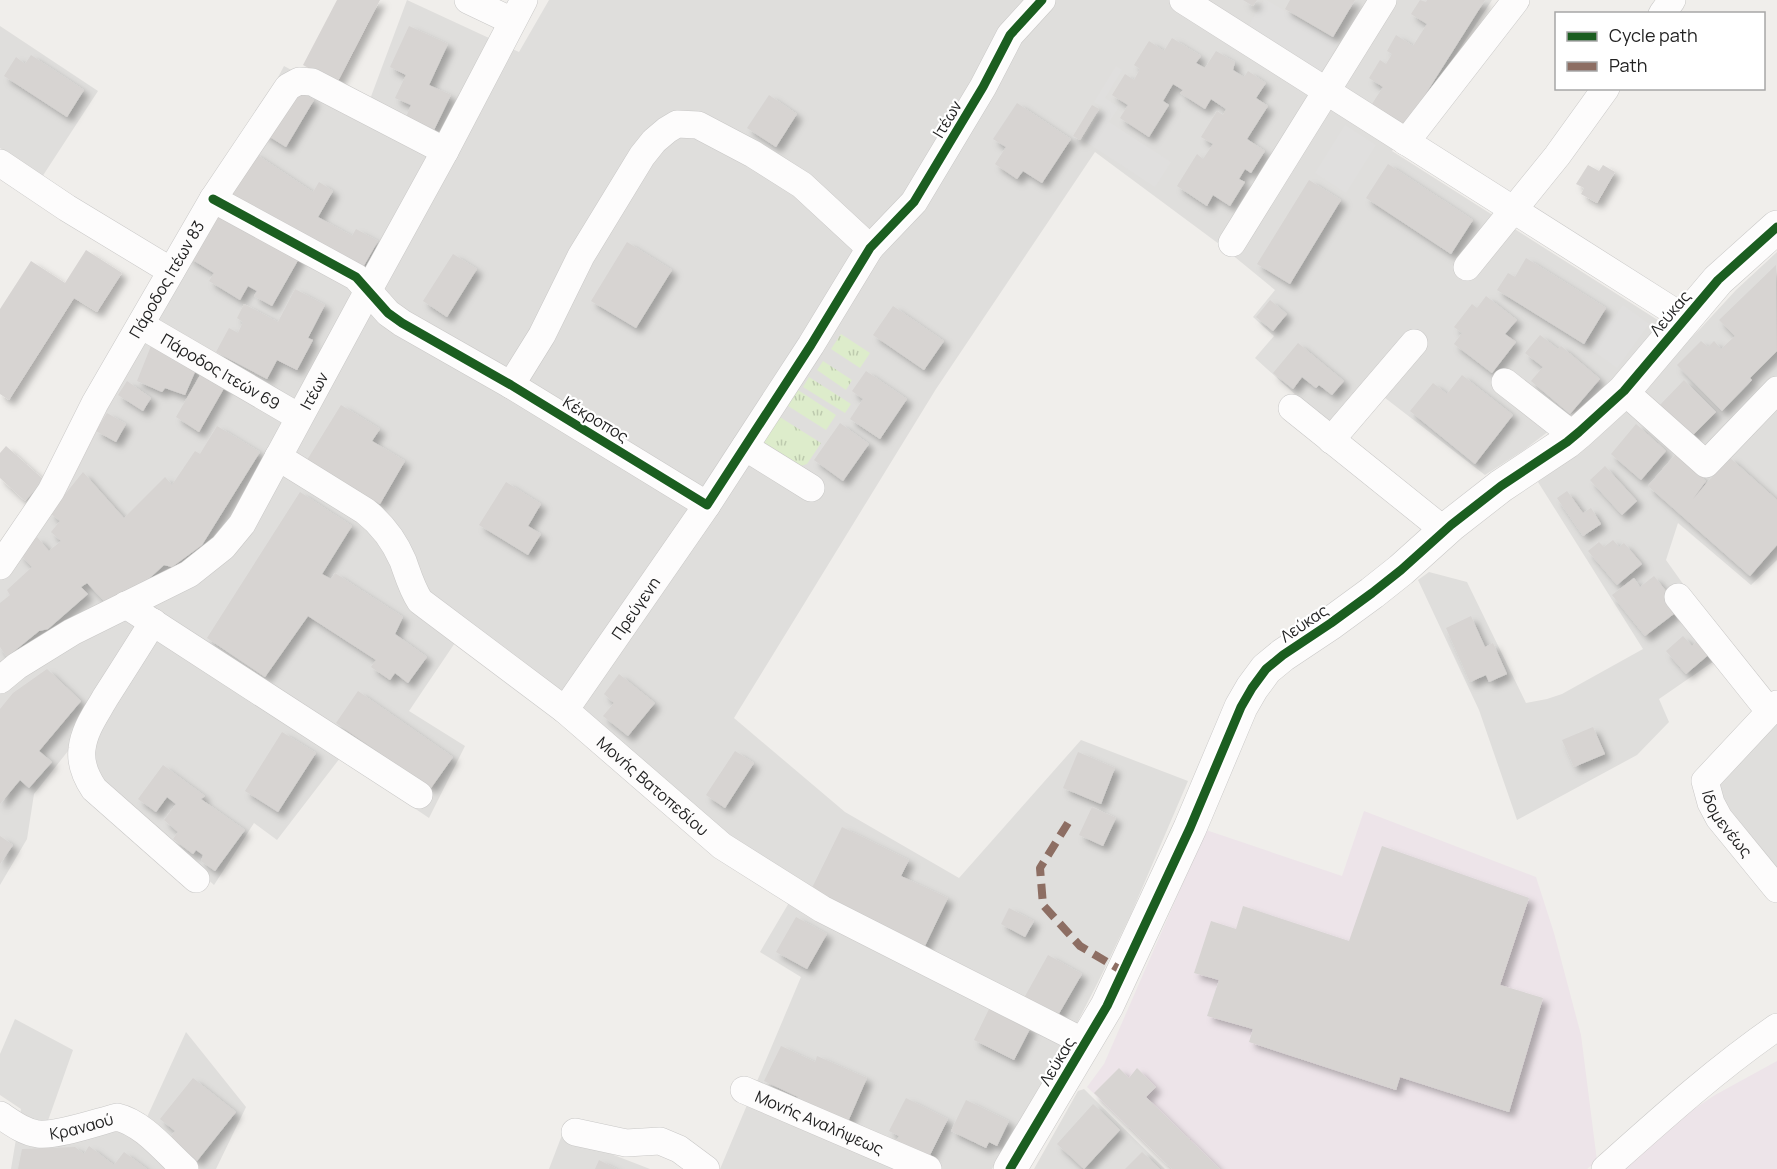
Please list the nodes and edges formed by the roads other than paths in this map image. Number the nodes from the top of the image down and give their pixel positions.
1 (468, 0) edge
2 (1042, 0) edge
3 (1183, 0) edge
4 (1383, 0) edge
5 (1516, 0) edge
6 (518, 11) edge
7 (1605, 90) edge
8 (1327, 92) junction
9 (1406, 142) junction
10 (445, 152) junction
11 (0, 163) edge
12 (213, 199) junction
13 (1513, 211) junction
14 (1777, 227) edge
15 (1232, 243) dead end
16 (870, 248) junction
17 (1467, 267) dead end
18 (171, 271) junction
19 (368, 291) junction
20 (1684, 318) junction
21 (141, 325) junction
22 (1414, 343) dead end
23 (1505, 382) dead end
24 (512, 385) junction
25 (1777, 390) edge
26 (1624, 391) junction
27 (1292, 408) dead end
28 (299, 417) junction
29 (1574, 436) junction
30 (1331, 440) junction
31 (745, 447) junction
32 (278, 457) junction
33 (811, 488) dead end
34 (707, 505) junction
35 (1445, 531) junction
36 (0, 566) edge
37 (1678, 597) dead end
38 (126, 605) junction
39 (153, 622) junction
40 (0, 680) edge
41 (1773, 708) edge
42 (565, 710) junction
43 (419, 795) dead end
44 (1774, 878) edge
45 (196, 879) dead end
46 (1777, 1027) edge
47 (1086, 1043) junction
48 (744, 1090) dead end
49 (0, 1115) edge
50 (575, 1132) dead end
51 (185, 1169) edge
52 (706, 1169) edge
53 (928, 1169) edge
54 (1010, 1169) edge
55 (1605, 1169) edge

1 - 6 street
2 - 16 street, Ιτέων
3 - 8 street
4 - 8 street
5 - 9 street
6 - 10 street, Ιτέων
7 - 13 street
8 - 9 street
8 - 15 street
9 - 13 street
10 - 12 street, Πάροδος Ιτέων 83
10 - 19 street, Ιτέων
11 - 18 street
12 - 18 street, Πάροδος Ιτέων 83
12 - 19 street, Κέκροπος
13 - 17 street
13 - 20 street
14 - 20 street, Λεύκας
16 - 24 street
16 - 31 street
18 - 21 street, Πάροδος Ιτέων 83
19 - 24 street, Κέκροπος
19 - 28 street, Ιτέων
20 - 26 street, Λεύκας
21 - 28 street, Πάροδος Ιτεών 69
21 - 36 street, Πάροδος Ιτέων 83
22 - 30 street
23 - 29 street
24 - 34 street, Κέκροπος
25 - 26 street
26 - 29 street, Λεύκας
27 - 30 street
28 - 32 street, Ιτέων
29 - 35 street, Λεύκας
30 - 35 street
31 - 33 street
31 - 34 street
32 - 38 street, Ιτέων
32 - 42 street, Μονής Βατοπεδίου
34 - 42 street, Πρεύγενη
35 - 47 street, Λεύκας
37 - 41 street
38 - 39 street
38 - 40 street, Ιτέων
39 - 43 street
39 - 45 street
41 - 44 street, Ιδομενέως
42 - 47 street, Μονής Βατοπεδίου
46 - 55 street
47 - 54 street, Λεύκας
48 - 53 street, Μονής Αναλήψεως
49 - 51 street, Κραναού
50 - 52 street

